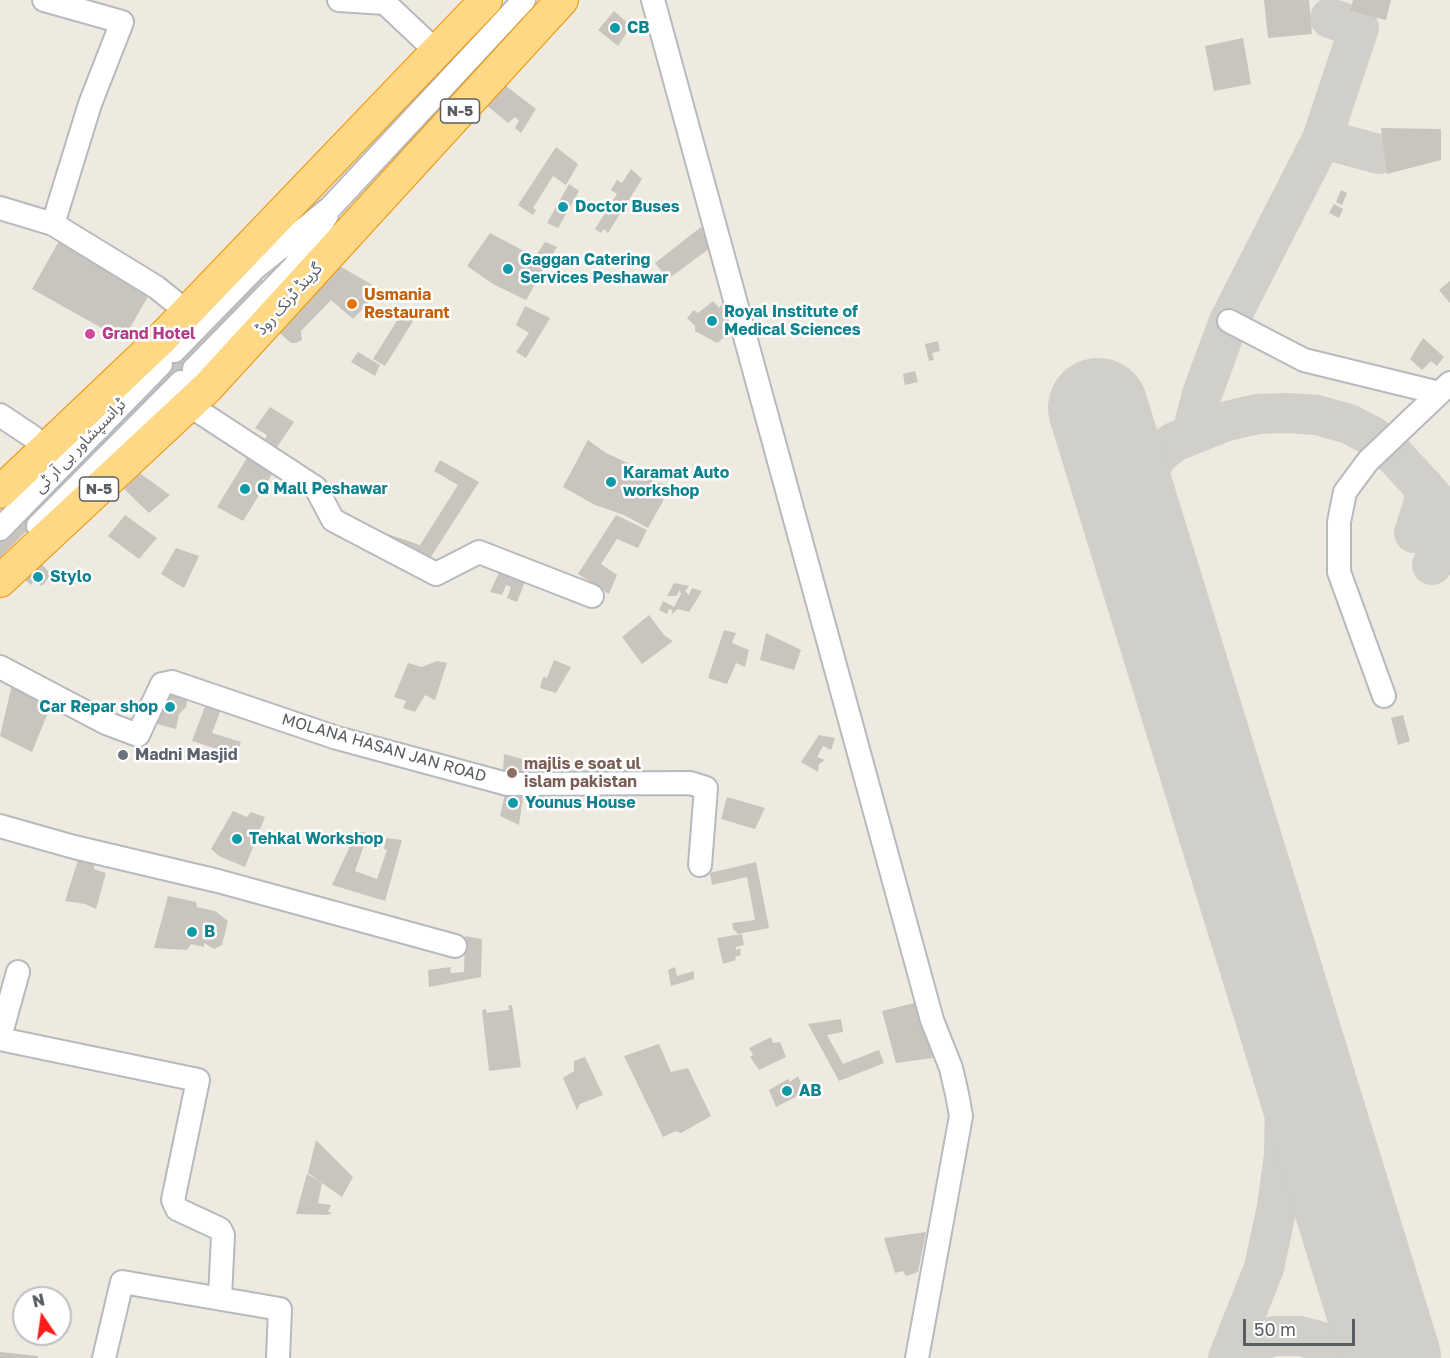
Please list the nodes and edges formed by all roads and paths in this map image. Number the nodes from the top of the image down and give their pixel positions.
1 (44, 0) edge
2 (339, 0) edge
3 (486, 0) edge
4 (524, 0) edge
5 (562, 0) edge
6 (653, 0) edge
7 (436, 52) junction
8 (0, 208) edge
9 (330, 208) junction
10 (53, 224) junction
11 (186, 311) junction
12 (1229, 321) dead end
13 (188, 385) junction
14 (1447, 388) edge
15 (0, 415) edge
16 (44, 448) junction
17 (0, 492) edge
18 (0, 529) edge
19 (0, 564) edge
20 (0, 581) edge
21 (592, 596) dead end
22 (0, 667) edge
23 (1384, 696) dead end
24 (0, 826) edge
25 (700, 865) dead end
26 (455, 946) dead end
27 (18, 972) dead end
28 (0, 1038) edge
29 (220, 1298) junction
30 (104, 1358) edge
31 (278, 1358) edge
32 (917, 1358) edge

1 - 10 street
2 - 7 street
3 - 7 highway
4 - 9 street, ٹرانسپشاور بی آر ٹی
5 - 13 highway, گرینڈ ٹرنک روڈ / N-5
6 - 32 street
7 - 11 highway
8 - 10 street
9 - 13 street, ٹرانسپشاور بی آر ٹی
9 - 18 street, ٹرانسپشاور بی آر ٹی
10 - 11 street
11 - 16 highway
12 - 14 street
13 - 19 street, ٹرانسپشاور بی آر ٹی
13 - 20 highway, گرینڈ ٹرنک روڈ / N-5
13 - 21 street
14 - 23 street
15 - 16 street
16 - 17 highway
22 - 25 street, MOLANA HASAN JAN ROAD
24 - 26 street
27 - 28 street
28 - 29 street
29 - 30 street
29 - 31 street

